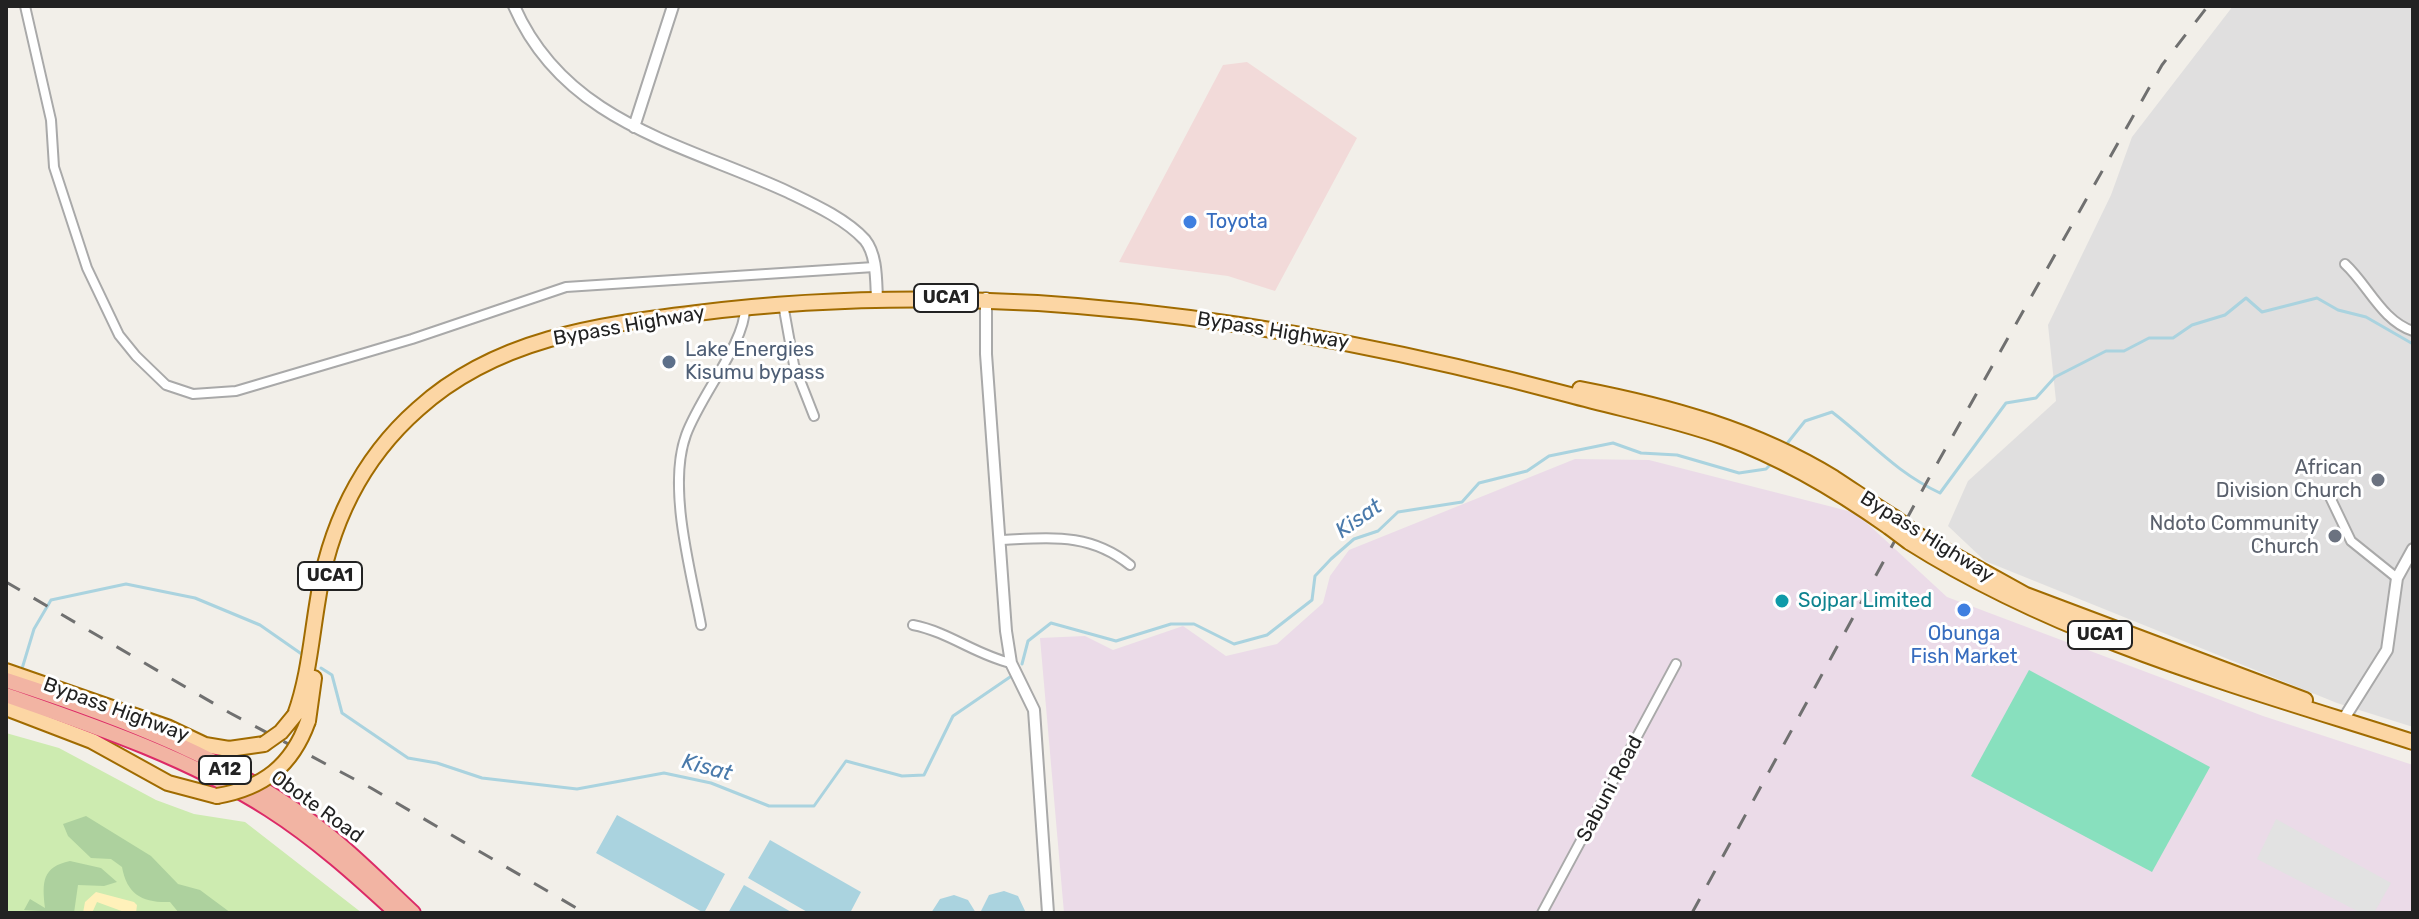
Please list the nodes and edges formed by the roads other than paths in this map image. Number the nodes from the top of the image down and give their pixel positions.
1 (25, 6) edge
2 (514, 6) edge
3 (673, 6) edge
4 (634, 127) junction
5 (2345, 264) dead end
6 (874, 267) junction
7 (986, 298) junction
8 (877, 299) junction
9 (783, 304) junction
10 (745, 307) junction
11 (2413, 331) edge
12 (814, 416) dead end
13 (388, 443) junction
14 (2329, 495) dead end
15 (1000, 540) junction
16 (2413, 549) edge
17 (1130, 565) dead end
18 (2397, 578) junction
19 (701, 625) dead end
20 (913, 625) dead end
21 (1011, 663) junction
22 (1676, 664) dead end
23 (6, 671) edge
24 (6, 680) edge
25 (6, 695) edge
26 (6, 708) edge
27 (2343, 720) junction
28 (2413, 742) edge
29 (397, 913) edge
30 (413, 913) edge
31 (1048, 913) edge
32 (1542, 913) edge

1 - 6 street, Bypass Highway
2 - 4 street
3 - 4 street
4 - 6 street
5 - 11 street
6 - 8 street
7 - 8 main road, Bypass Highway / UCA1
7 - 15 street
7 - 27 main road, Bypass Highway / UCA1, bridge
8 - 9 main road, Bypass Highway / UCA1
9 - 10 main road, Bypass Highway / UCA1
9 - 12 street
10 - 13 main road, Bypass Highway / UCA1
10 - 19 street
13 - 23 main road, Bypass Highway / UCA1, bridge
13 - 26 main road, Bypass Highway / UCA1, bridge
14 - 18 street
15 - 17 street
15 - 21 street
16 - 18 street
18 - 27 street
20 - 21 street
21 - 31 street
22 - 32 street, Sabuni Road
24 - 30 highway, Obote Road / A12
25 - 29 highway, Obote Road / A12
27 - 28 main road, Bypass Highway / UCA1

